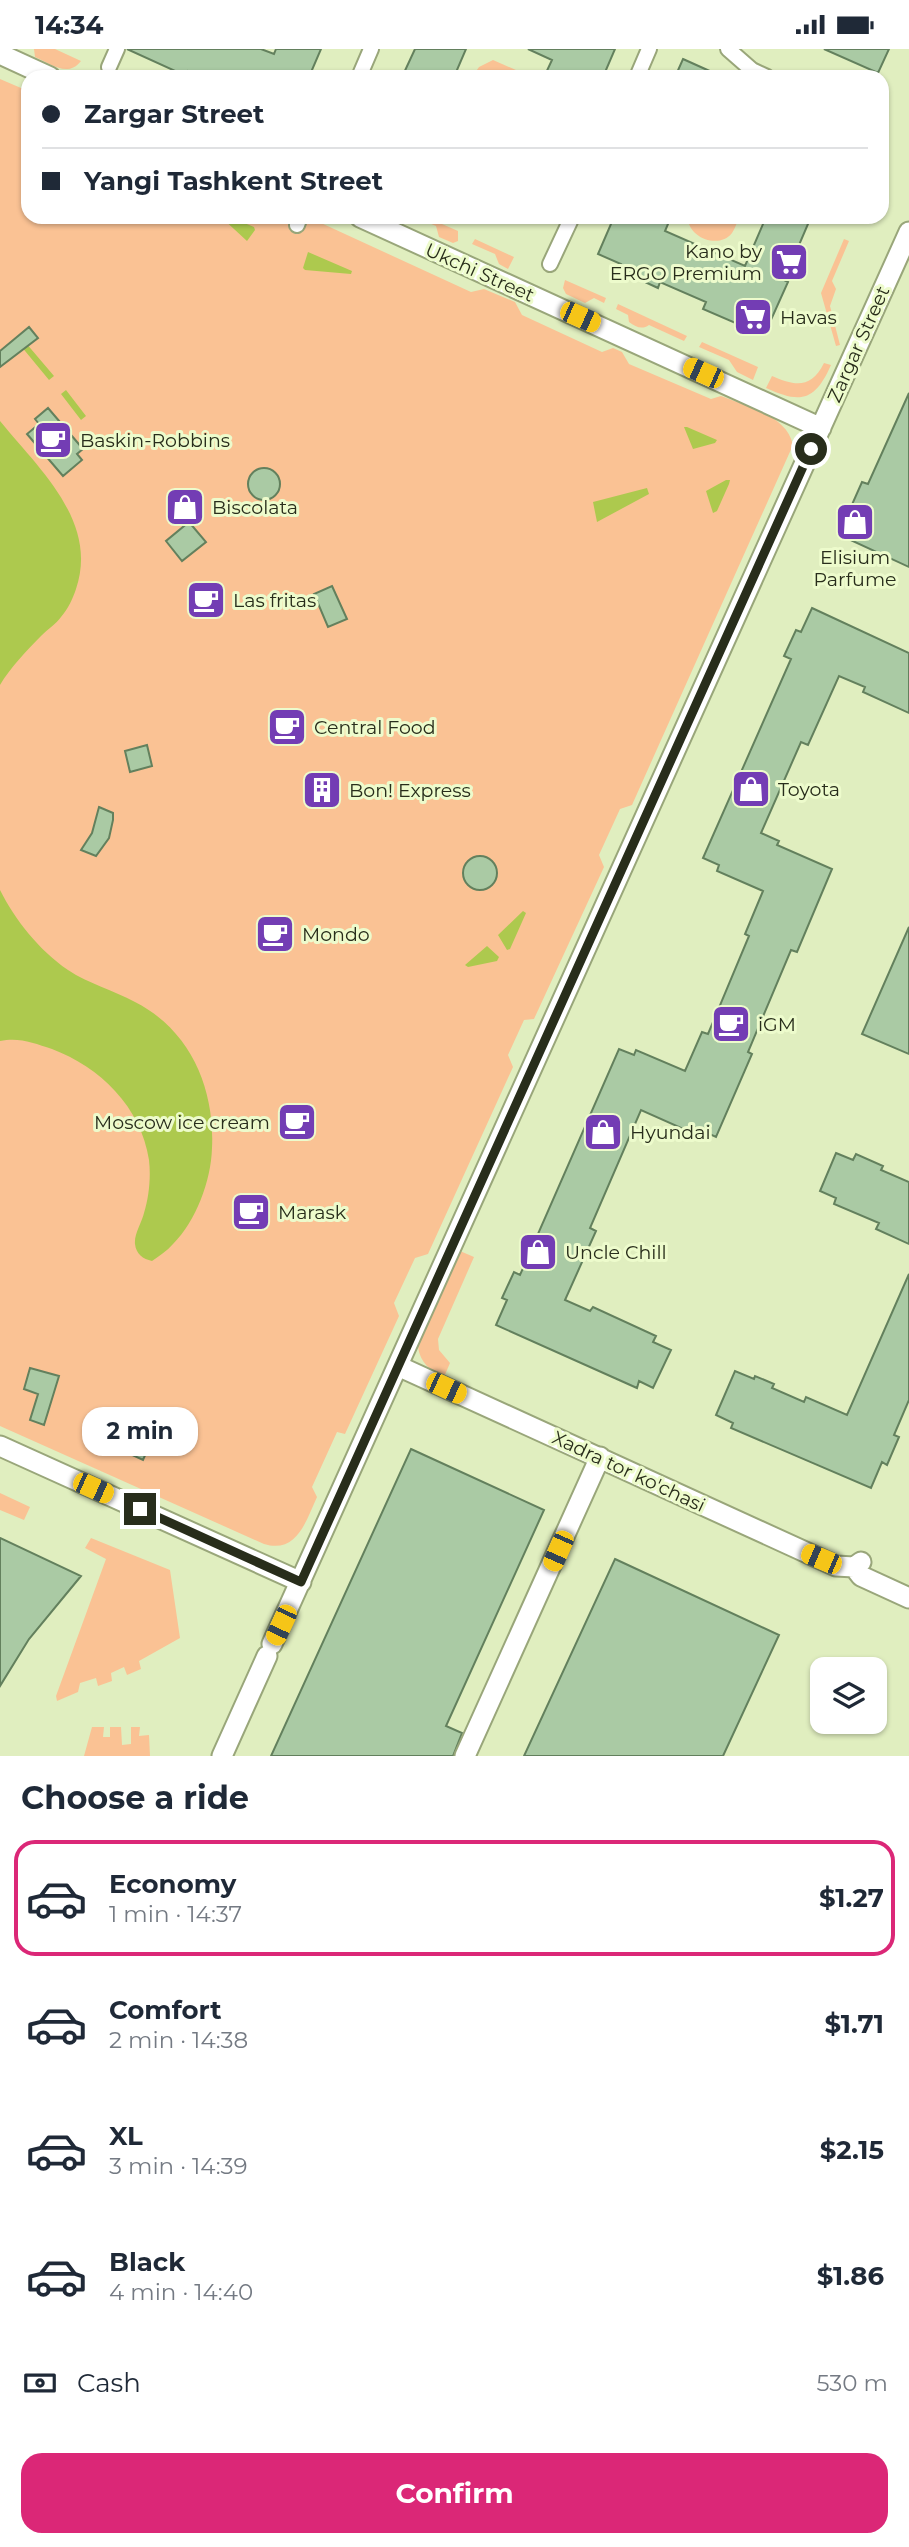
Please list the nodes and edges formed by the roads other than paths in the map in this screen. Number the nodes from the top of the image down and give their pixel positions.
1 (117, 49) edge
2 (371, 49) edge
3 (649, 49) edge
4 (728, 49) edge
5 (0, 54) edge
6 (109, 67) dead end
7 (35, 70) edge
8 (362, 70) edge
9 (639, 70) edge
10 (752, 70) edge
11 (375, 224) edge
12 (569, 224) edge
13 (909, 232) edge
14 (550, 264) dead end
15 (821, 428) junction
16 (398, 1366) junction
17 (0, 1446) edge
18 (600, 1457) junction
19 (301, 1582) junction
20 (909, 1598) edge
21 (222, 1756) edge
22 (465, 1756) edge

1 - 6 street
2 - 8 street
3 - 9 street
4 - 10 street
5 - 7 street
11 - 15 street, Ukchi Street
12 - 14 street
13 - 15 street, Zargar Street
15 - 16 street, Zargar Street
16 - 18 street, Xadra tor ko'chasi
16 - 19 street, Zargar Street
17 - 19 street
18 - 20 street, Xadra tor ko'chasi
18 - 22 street
19 - 21 street, Zargar Street

